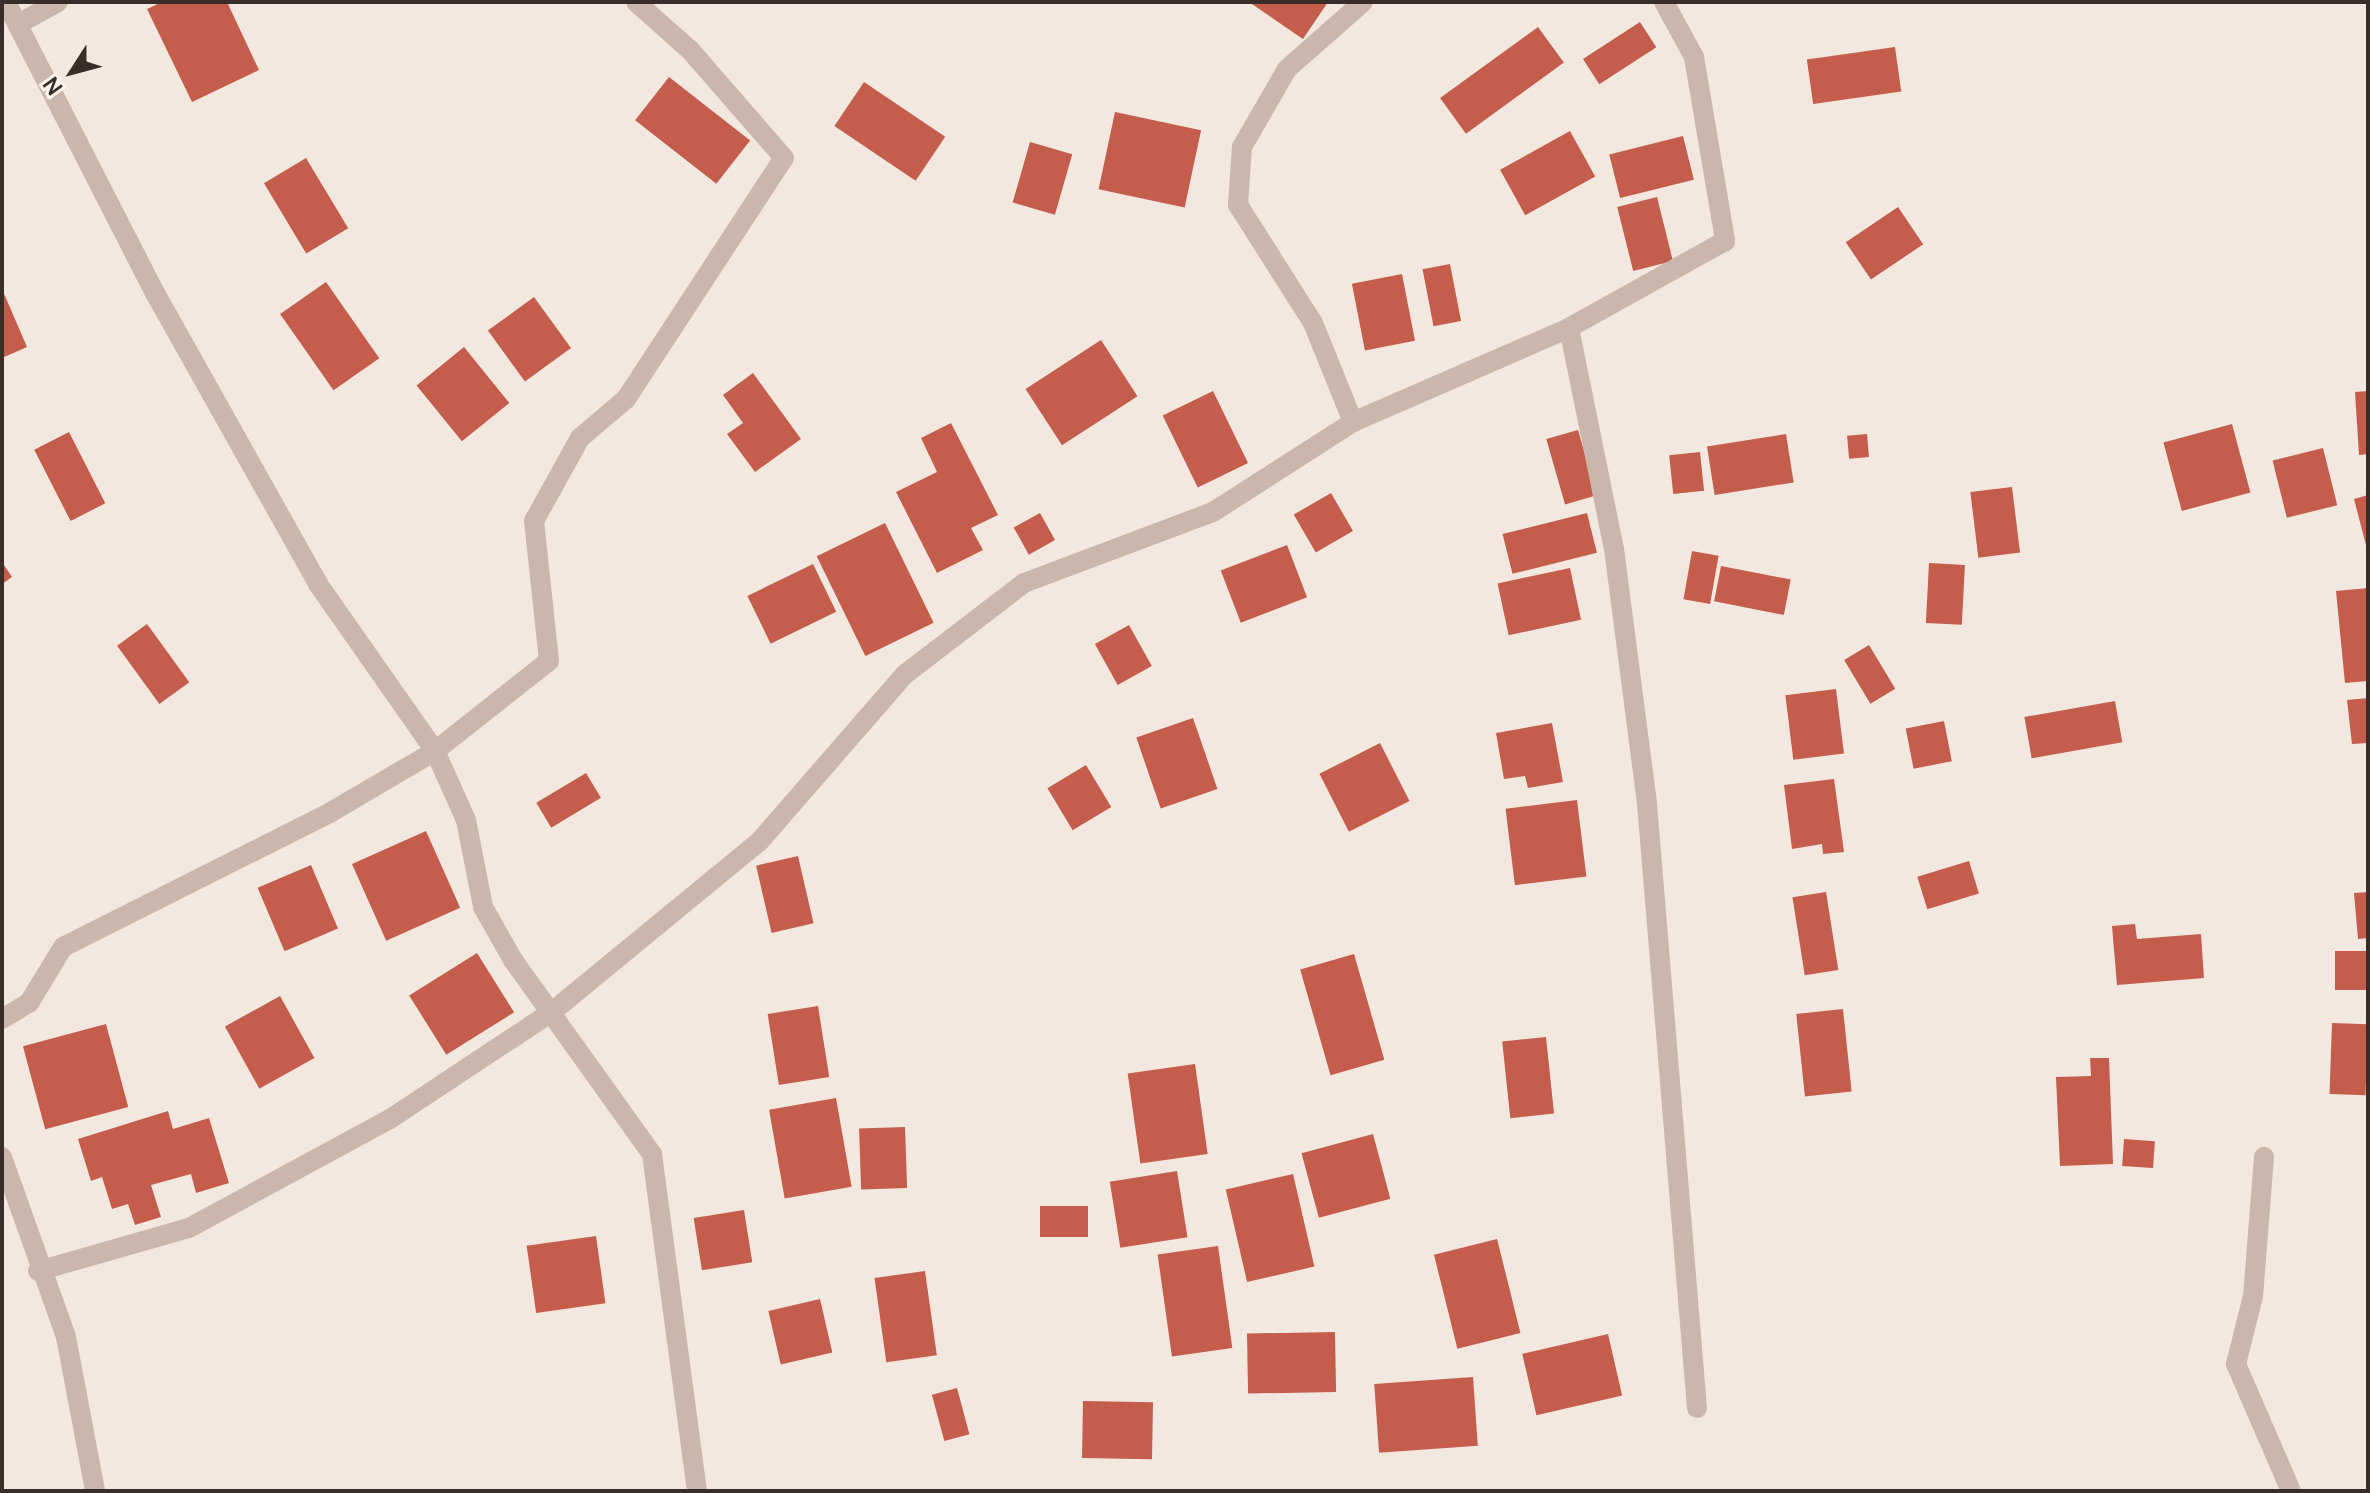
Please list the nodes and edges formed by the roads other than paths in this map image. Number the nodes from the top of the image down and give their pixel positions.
1 (6, 2) edge
2 (58, 2) edge
3 (636, 2) edge
4 (1363, 2) edge
5 (1664, 2) edge
6 (20, 23) junction
7 (1569, 328) junction
8 (1353, 422) junction
9 (435, 751) junction
10 (553, 1011) junction
11 (2, 1019) edge
12 (2, 1157) edge
13 (2264, 1157) dead end
14 (38, 1271) junction
15 (1697, 1408) dead end
16 (95, 1491) edge
17 (697, 1491) edge
18 (2291, 1491) edge

1 - 6 street
2 - 6 street
3 - 9 street
4 - 8 street
5 - 7 street
6 - 9 street
7 - 8 street
7 - 15 street
8 - 10 street
9 - 10 street
9 - 11 street
10 - 14 street
10 - 17 street
12 - 14 street
13 - 18 street
14 - 16 street

